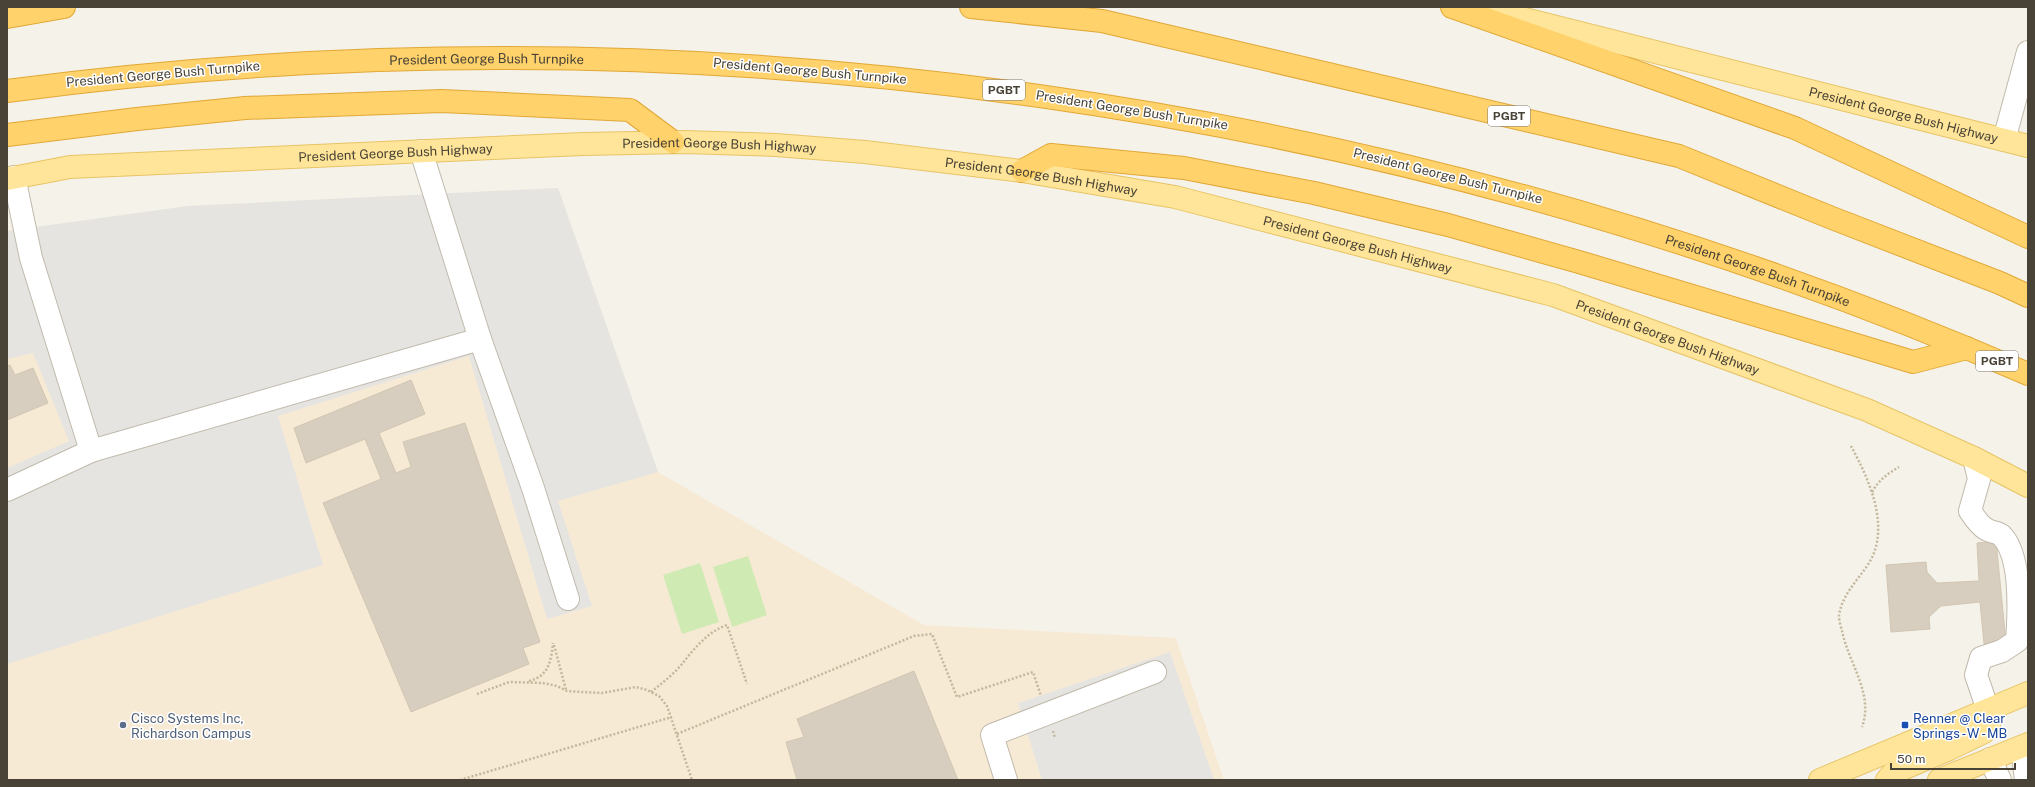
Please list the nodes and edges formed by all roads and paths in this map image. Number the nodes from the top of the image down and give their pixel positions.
1 (64, 7) edge
2 (971, 7) edge
3 (1452, 7) edge
4 (1477, 7) edge
5 (7, 17) edge
6 (2028, 52) edge
7 (7, 91) edge
8 (7, 135) edge
9 (2004, 140) junction
10 (673, 142) junction
11 (2028, 146) edge
12 (421, 151) junction
13 (1022, 171) junction
14 (11, 178) edge
15 (2028, 237) edge
16 (2028, 296) edge
17 (480, 339) junction
18 (1967, 348) junction
19 (2028, 374) edge
20 (1851, 446) dead end
21 (91, 451) junction
22 (1974, 458) junction
23 (1899, 467) dead end
24 (2028, 486) edge
25 (7, 490) edge
26 (1872, 493) junction
27 (568, 599) dead end
28 (1155, 672) dead end
29 (527, 682) junction
30 (747, 684) dead end
31 (566, 691) junction
32 (651, 692) junction
33 (2028, 693) edge
34 (477, 694) dead end
35 (1988, 710) junction
36 (1047, 713) junction
37 (672, 717) junction
38 (1862, 727) dead end
39 (677, 734) junction
40 (1055, 738) dead end
41 (2025, 746) edge
42 (1990, 759) junction
43 (460, 780) edge
44 (692, 780) edge
45 (1006, 780) edge
46 (1820, 780) edge
47 (1887, 780) edge
48 (1939, 780) edge
49 (2000, 780) edge
50 (2026, 780) edge

1 - 5 highway
2 - 16 highway, PGBT
3 - 15 highway
4 - 9 main road, President George Bush Highway
6 - 9 street
7 - 18 highway, President George Bush Turnpike / PGBT
8 - 10 highway
9 - 11 main road, President George Bush Highway
10 - 12 main road, President George Bush Highway
10 - 13 main road, President George Bush Highway
12 - 14 main road, President George Bush Highway
12 - 17 street
13 - 18 highway
13 - 22 main road, President George Bush Highway
14 - 21 street
17 - 21 street
17 - 27 street
18 - 19 highway, President George Bush Turnpike / PGBT
20 - 26 path
21 - 25 street
22 - 24 main road, President George Bush Highway
22 - 35 street
23 - 26 path
26 - 38 path
28 - 36 street
29 - 31 path
29 - 31 path
29 - 34 path
30 - 32 path
31 - 32 path
32 - 37 path
33 - 35 main road
35 - 46 main road
35 - 47 main road
36 - 39 path
36 - 40 path
36 - 45 street
37 - 39 path
37 - 43 path
39 - 44 path
41 - 42 main road
41 - 50 street
42 - 48 main road
42 - 49 street

